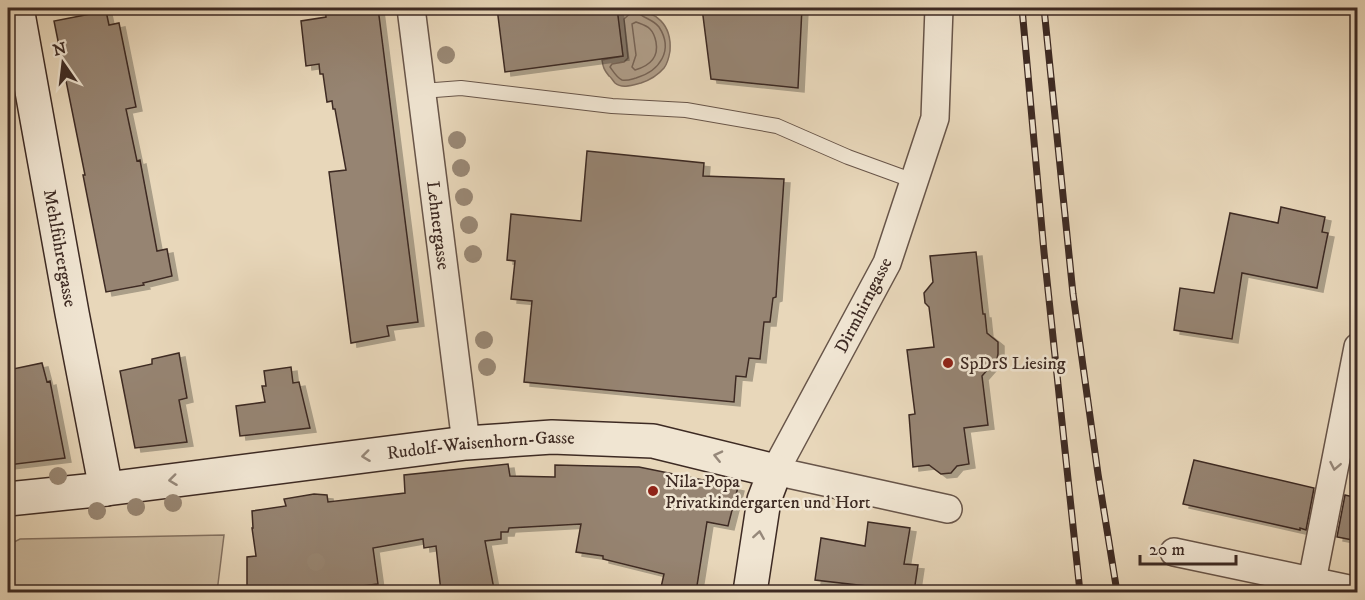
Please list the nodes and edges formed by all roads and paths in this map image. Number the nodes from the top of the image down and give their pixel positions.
1 (17, 8) edge
2 (411, 8) edge
3 (939, 8) edge
4 (422, 91) junction
5 (914, 181) junction
6 (1358, 347) edge
7 (466, 443) junction
8 (775, 471) junction
9 (106, 489) junction
10 (8, 499) edge
11 (948, 509) dead end
12 (1174, 552) dead end
13 (1312, 581) junction
14 (1358, 591) edge
15 (750, 592) edge

1 - 9 street, Mehlführergasse
2 - 4 street, Lehnergasse
3 - 5 street, Dirmhirngasse
4 - 5 lane
4 - 7 street, Lehnergasse
5 - 8 street, Dirmhirngasse
6 -> 13 street
8 -> 7 street, Rudolf-Waisenhorn-Gasse
7 -> 9 street, Rudolf-Waisenhorn-Gasse
8 - 11 street, Rudolf-Waisenhorn-Gasse
15 -> 8 street, Dirmhirngasse
9 - 10 street, Rudolf-Waisenhorn-Gasse
12 - 13 street
13 - 14 street

